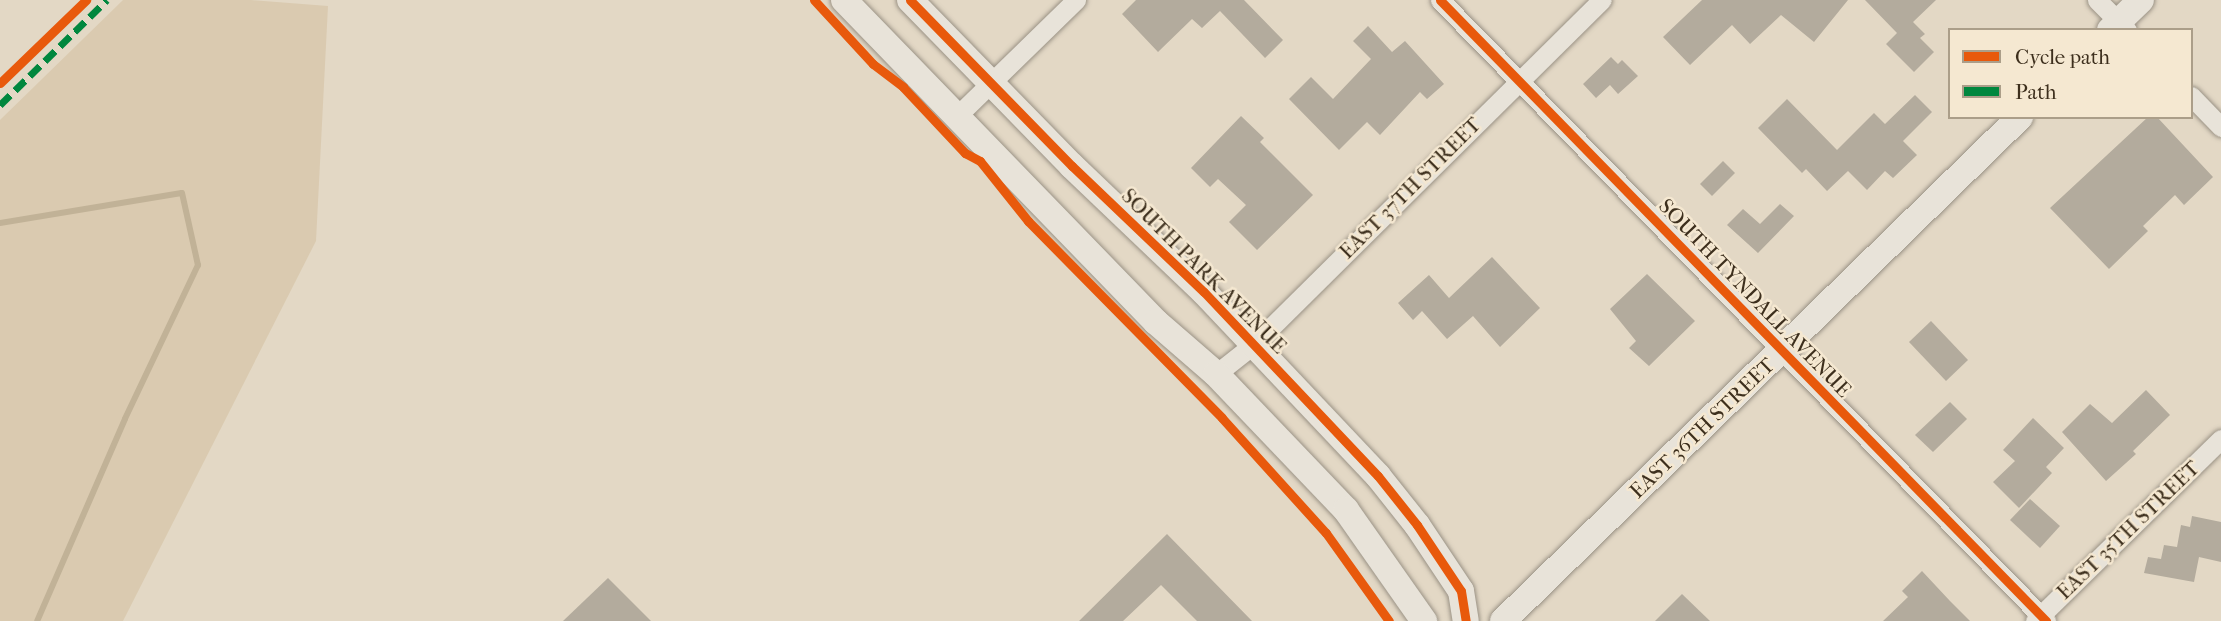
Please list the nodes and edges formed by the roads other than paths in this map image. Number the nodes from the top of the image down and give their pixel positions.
1 (844, 0) edge
2 (910, 0) edge
3 (1076, 0) edge
4 (1440, 0) edge
5 (1602, 0) edge
6 (2098, 0) edge
7 (2141, 0) edge
8 (2118, 27) edge
9 (1519, 80) junction
10 (991, 83) junction
11 (2193, 98) edge
12 (958, 115) junction
13 (2018, 119) edge
14 (2221, 127) edge
15 (1254, 344) junction
16 (1781, 351) junction
17 (1216, 374) junction
18 (2221, 439) edge
19 (2041, 619) edge
20 (1424, 621) edge
21 (1466, 621) edge
22 (1503, 621) edge

1 - 12 main road
2 - 10 main road, SOUTH PARK AVENUE
3 - 10 street
4 - 9 street, SOUTH TYNDALL AVENUE
5 - 9 street, EAST 37TH STREET
6 - 8 street
7 - 8 main road
9 - 15 street, EAST 37TH STREET
9 - 16 street, SOUTH TYNDALL AVENUE
10 - 12 street
10 - 15 main road, SOUTH PARK AVENUE
11 - 14 street
12 - 17 main road
13 - 16 main road, EAST 36TH STREET
15 - 17 street, EAST 37TH STREET
15 - 21 main road, SOUTH PARK AVENUE
16 - 19 street, SOUTH TYNDALL AVENUE
16 - 22 main road, EAST 36TH STREET
17 - 20 main road
18 - 19 street, EAST 35TH STREET

